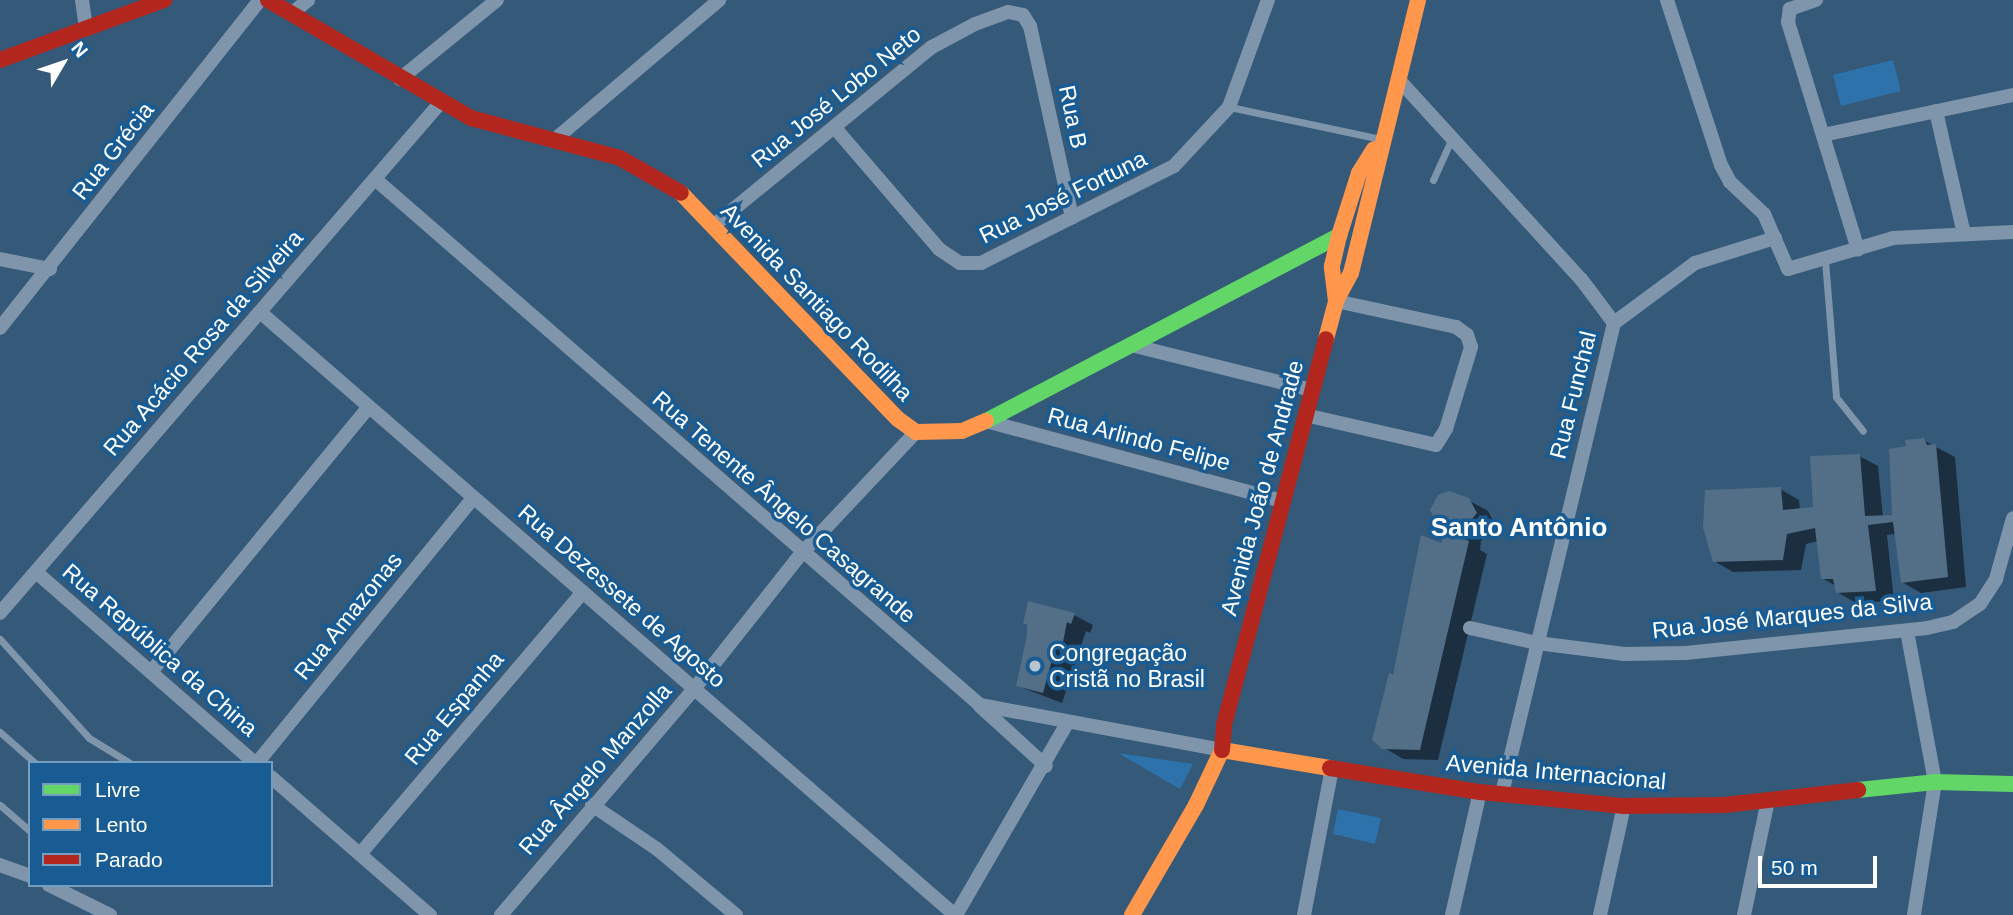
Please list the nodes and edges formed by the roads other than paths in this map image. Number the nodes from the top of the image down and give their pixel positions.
1 (82, 0) edge
2 (164, 0) edge
3 (260, 0) edge
4 (268, 0) edge
5 (308, 0) edge
6 (497, 0) edge
7 (719, 0) edge
8 (1268, 0) edge
9 (1418, 0) edge
10 (1667, 0) edge
11 (1816, 0) edge
12 (291, 14) junction
13 (1030, 26) joint
14 (86, 27) junction
15 (0, 60) edge
16 (400, 79) junction
17 (1399, 80) junction
18 (2013, 95) edge
19 (440, 103) junction
20 (1229, 107) junction
21 (1936, 111) junction
22 (835, 128) junction
23 (1823, 135) junction
24 (1452, 138) junction
25 (1381, 139) junction
26 (553, 141) junction
27 (375, 178) junction
28 (1433, 180) dead end
29 (1072, 217) junction
30 (713, 226) junction
31 (2013, 232) edge
32 (1964, 233) junction
33 (1339, 236) junction
34 (1775, 238) junction
35 (1858, 249) junction
36 (1307, 252) junction
37 (0, 259) edge
38 (1825, 260) junction
39 (1332, 265) junction
40 (50, 269) junction
41 (1339, 295) junction
42 (260, 312) junction
43 (1614, 323) junction
44 (0, 328) edge
45 (1131, 345) junction
46 (1311, 390) junction
47 (369, 407) junction
48 (1304, 415) junction
49 (986, 421) junction
50 (1863, 431) dead end
51 (916, 432) junction
52 (474, 498) junction
53 (1282, 501) junction
54 (2013, 518) edge
55 (801, 554) junction
56 (36, 572) junction
57 (583, 592) junction
58 (0, 613) edge
59 (1470, 628) dead end
60 (1907, 631) junction
61 (0, 639) edge
62 (1537, 643) junction
63 (151, 672) junction
64 (694, 689) junction
65 (979, 705) junction
66 (1068, 722) junction
67 (0, 732) edge
68 (1222, 750) junction
69 (33, 761) edge
70 (127, 761) edge
71 (254, 761) edge
72 (258, 761) edge
73 (1046, 766) junction
74 (1332, 768) junction
75 (273, 779) edge
76 (1935, 782) junction
77 (2013, 784) edge
78 (1480, 792) junction
79 (1502, 794) junction
80 (1768, 800) junction
81 (0, 805) edge
82 (592, 805) junction
83 (1624, 806) junction
84 (28, 829) edge
85 (360, 854) junction
86 (0, 865) edge
87 (28, 875) edge
88 (53, 887) edge
89 (112, 915) edge
90 (430, 915) edge
91 (501, 915) edge
92 (736, 915) edge
93 (956, 915) edge
94 (1132, 915) edge
95 (1304, 915) edge
96 (1452, 915) edge
97 (1600, 915) edge
98 (1744, 915) edge
99 (1914, 915) edge

1 - 14 street
2 - 14 main road
3 - 40 street, Rua Grécia
4 - 12 main road, Avenida Santiago Rodilha
5 - 12 street
6 - 16 street
7 - 26 street
8 - 20 street, Rua José Fortuna
9 - 17 main road, Avenida João de Andrade
10 - 34 street
11 - 23 street
12 - 16 main road, Avenida Santiago Rodilha
13 - 22 street, Rua José Lobo Neto
13 - 29 street, Rua B
14 - 15 main road
16 - 19 main road, Avenida Santiago Rodilha
17 - 24 street, Rua Funchal
17 - 25 main road, Avenida João de Andrade
18 - 21 street
19 - 26 main road, Avenida Santiago Rodilha
19 - 27 street, Rua Acácio Rosa da Silveira
20 - 25 lane
20 - 29 street, Rua José Fortuna
21 - 23 street
21 - 32 street
22 - 29 street, Rua José Fortuna
22 - 30 street, Rua José Lobo Neto
23 - 35 street
24 - 28 lane
24 - 43 street, Rua Funchal
25 - 33 main road, Avenida João de Andrade
25 - 41 main road, Avenida João de Andrade
26 - 30 main road, Avenida Santiago Rodilha
27 - 42 street, Rua Acácio Rosa da Silveira
27 - 55 street, Rua Tenente Ângelo Casagrande
30 - 51 main road, Avenida Santiago Rodilha
31 - 32 street
32 - 35 street
33 - 36 main road, Avenida Santiago Rodilha
33 - 39 main road, Avenida João de Andrade
34 - 38 street
34 - 43 street
35 - 38 street
36 - 39 main road
36 - 45 main road, Avenida Santiago Rodilha
37 - 40 street
38 - 50 lane
39 - 41 main road, Avenida João de Andrade
40 - 44 street, Rua Grécia
41 - 46 main road, Avenida João de Andrade
41 - 48 street
42 - 47 street, Rua Dezessete de Agosto
42 - 56 street, Rua Acácio Rosa da Silveira
43 - 62 street, Rua Funchal
45 - 46 street
45 - 49 main road, Avenida Santiago Rodilha
46 - 48 main road, Avenida João de Andrade
47 - 52 street, Rua Dezessete de Agosto
47 - 63 street
48 - 53 main road, Avenida João de Andrade
49 - 51 main road, Avenida Santiago Rodilha
49 - 53 street, Rua Arlindo Felipe
51 - 55 street, Rua Ângelo Manzolla
52 - 57 street, Rua Dezessete de Agosto
52 - 72 street, Rua Amazonas
53 - 68 main road, Avenida João de Andrade
54 - 60 street, Rua José Marques da Silva
55 - 64 street, Rua Ângelo Manzolla
55 - 65 street, Rua Tenente Ângelo Casagrande
56 - 58 street, Rua Acácio Rosa da Silveira
56 - 63 street, Rua República da China
57 - 64 street, Rua Dezessete de Agosto
57 - 85 street, Rua Espanha
59 - 62 street, Rua José Marques da Silva
60 - 62 street, Rua José Marques da Silva
60 - 76 street
61 - 70 lane
62 - 79 street, Rua Funchal
63 - 71 street, Rua República da China
64 - 82 street, Rua Ângelo Manzolla
64 - 93 street, Rua Dezessete de Agosto
65 - 66 street, Rua Tenente Ângelo Casagrande
65 - 73 street
66 - 68 street, Rua Tenente Ângelo Casagrande
66 - 73 street
67 - 69 lane
68 - 74 main road, Avenida Internacional
68 - 94 main road, Avenida João de Andrade
73 - 93 street
74 - 78 main road, Avenida Internacional
74 - 95 street
75 - 85 street
76 - 77 main road, Avenida Internacional
76 - 80 main road, Avenida Internacional
76 - 99 street
78 - 79 main road, Avenida Internacional
78 - 96 street
79 - 83 main road, Avenida Internacional
80 - 83 main road, Avenida Internacional
80 - 98 street
81 - 84 lane
82 - 91 street, Rua Ângelo Manzolla
82 - 92 street
83 - 97 street
85 - 90 street
86 - 87 street
88 - 89 street

